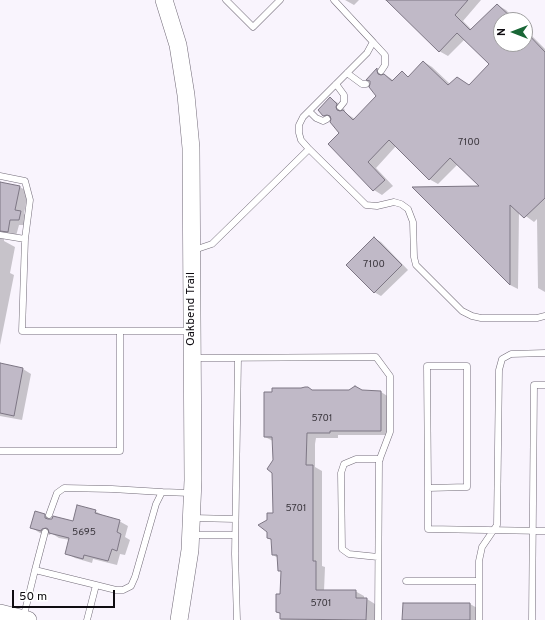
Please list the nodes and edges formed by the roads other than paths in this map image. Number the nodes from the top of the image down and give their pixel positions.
1 (164, 0) edge
2 (226, 0) edge
3 (280, 0) edge
4 (334, 0) edge
5 (373, 42) junction
6 (381, 71) dead end
7 (346, 74) junction
8 (336, 84) junction
9 (366, 84) dead end
10 (340, 107) dead end
11 (309, 111) junction
12 (327, 120) dead end
13 (309, 149) junction
14 (0, 176) edge
15 (0, 235) edge
16 (24, 239) junction
17 (192, 250) junction
18 (545, 316) edge
19 (120, 331) junction
20 (192, 331) junction
21 (545, 353) edge
22 (192, 358) junction
23 (238, 358) junction
24 (545, 385) edge
25 (0, 451) edge
26 (380, 459) junction
27 (428, 488) junction
28 (162, 492) junction
29 (192, 493) junction
30 (49, 515) dead end
31 (191, 518) junction
32 (235, 519) junction
33 (493, 531) junction
34 (532, 531) junction
35 (545, 531) edge
36 (44, 532) dead end
37 (190, 535) junction
38 (235, 535) junction
39 (378, 557) junction
40 (35, 570) junction
41 (406, 581) dead end
42 (478, 581) junction
43 (96, 585) junction
44 (0, 613) edge
45 (26, 619) edge
46 (87, 620) edge
47 (179, 620) edge
48 (237, 620) edge
49 (378, 620) edge
50 (479, 620) edge
51 (532, 620) edge

1 - 17 street, Oakbend Trail
2 - 3 lane
4 - 5 lane
5 - 6 lane
5 - 7 lane
7 - 8 lane
7 - 9 lane
8 - 10 lane
8 - 11 lane
11 - 12 lane
11 - 13 lane
13 - 17 lane
13 - 18 lane
14 - 16 lane
15 - 16 lane
16 - 19 lane
17 - 20 street, Oakbend Trail
19 - 20 lane
19 - 25 lane
20 - 22 street, Oakbend Trail
21 - 33 lane
22 - 23 lane
22 - 29 street, Oakbend Trail
23 - 26 lane
23 - 32 lane
24 - 34 lane
26 - 39 lane
26 - 39 lane
27 - 27 lane
27 - 33 lane
28 - 29 lane
28 - 30 lane
28 - 43 lane
29 - 31 street, Oakbend Trail
31 - 32 lane
31 - 37 street, Oakbend Trail
32 - 38 lane
33 - 34 lane
33 - 42 lane
34 - 35 lane
34 - 51 lane
36 - 40 lane
37 - 38 lane
37 - 47 street, Oakbend Trail
38 - 48 lane
39 - 49 lane
40 - 43 lane
40 - 45 lane
41 - 42 lane
42 - 50 lane
43 - 46 lane
44 - 45 street

